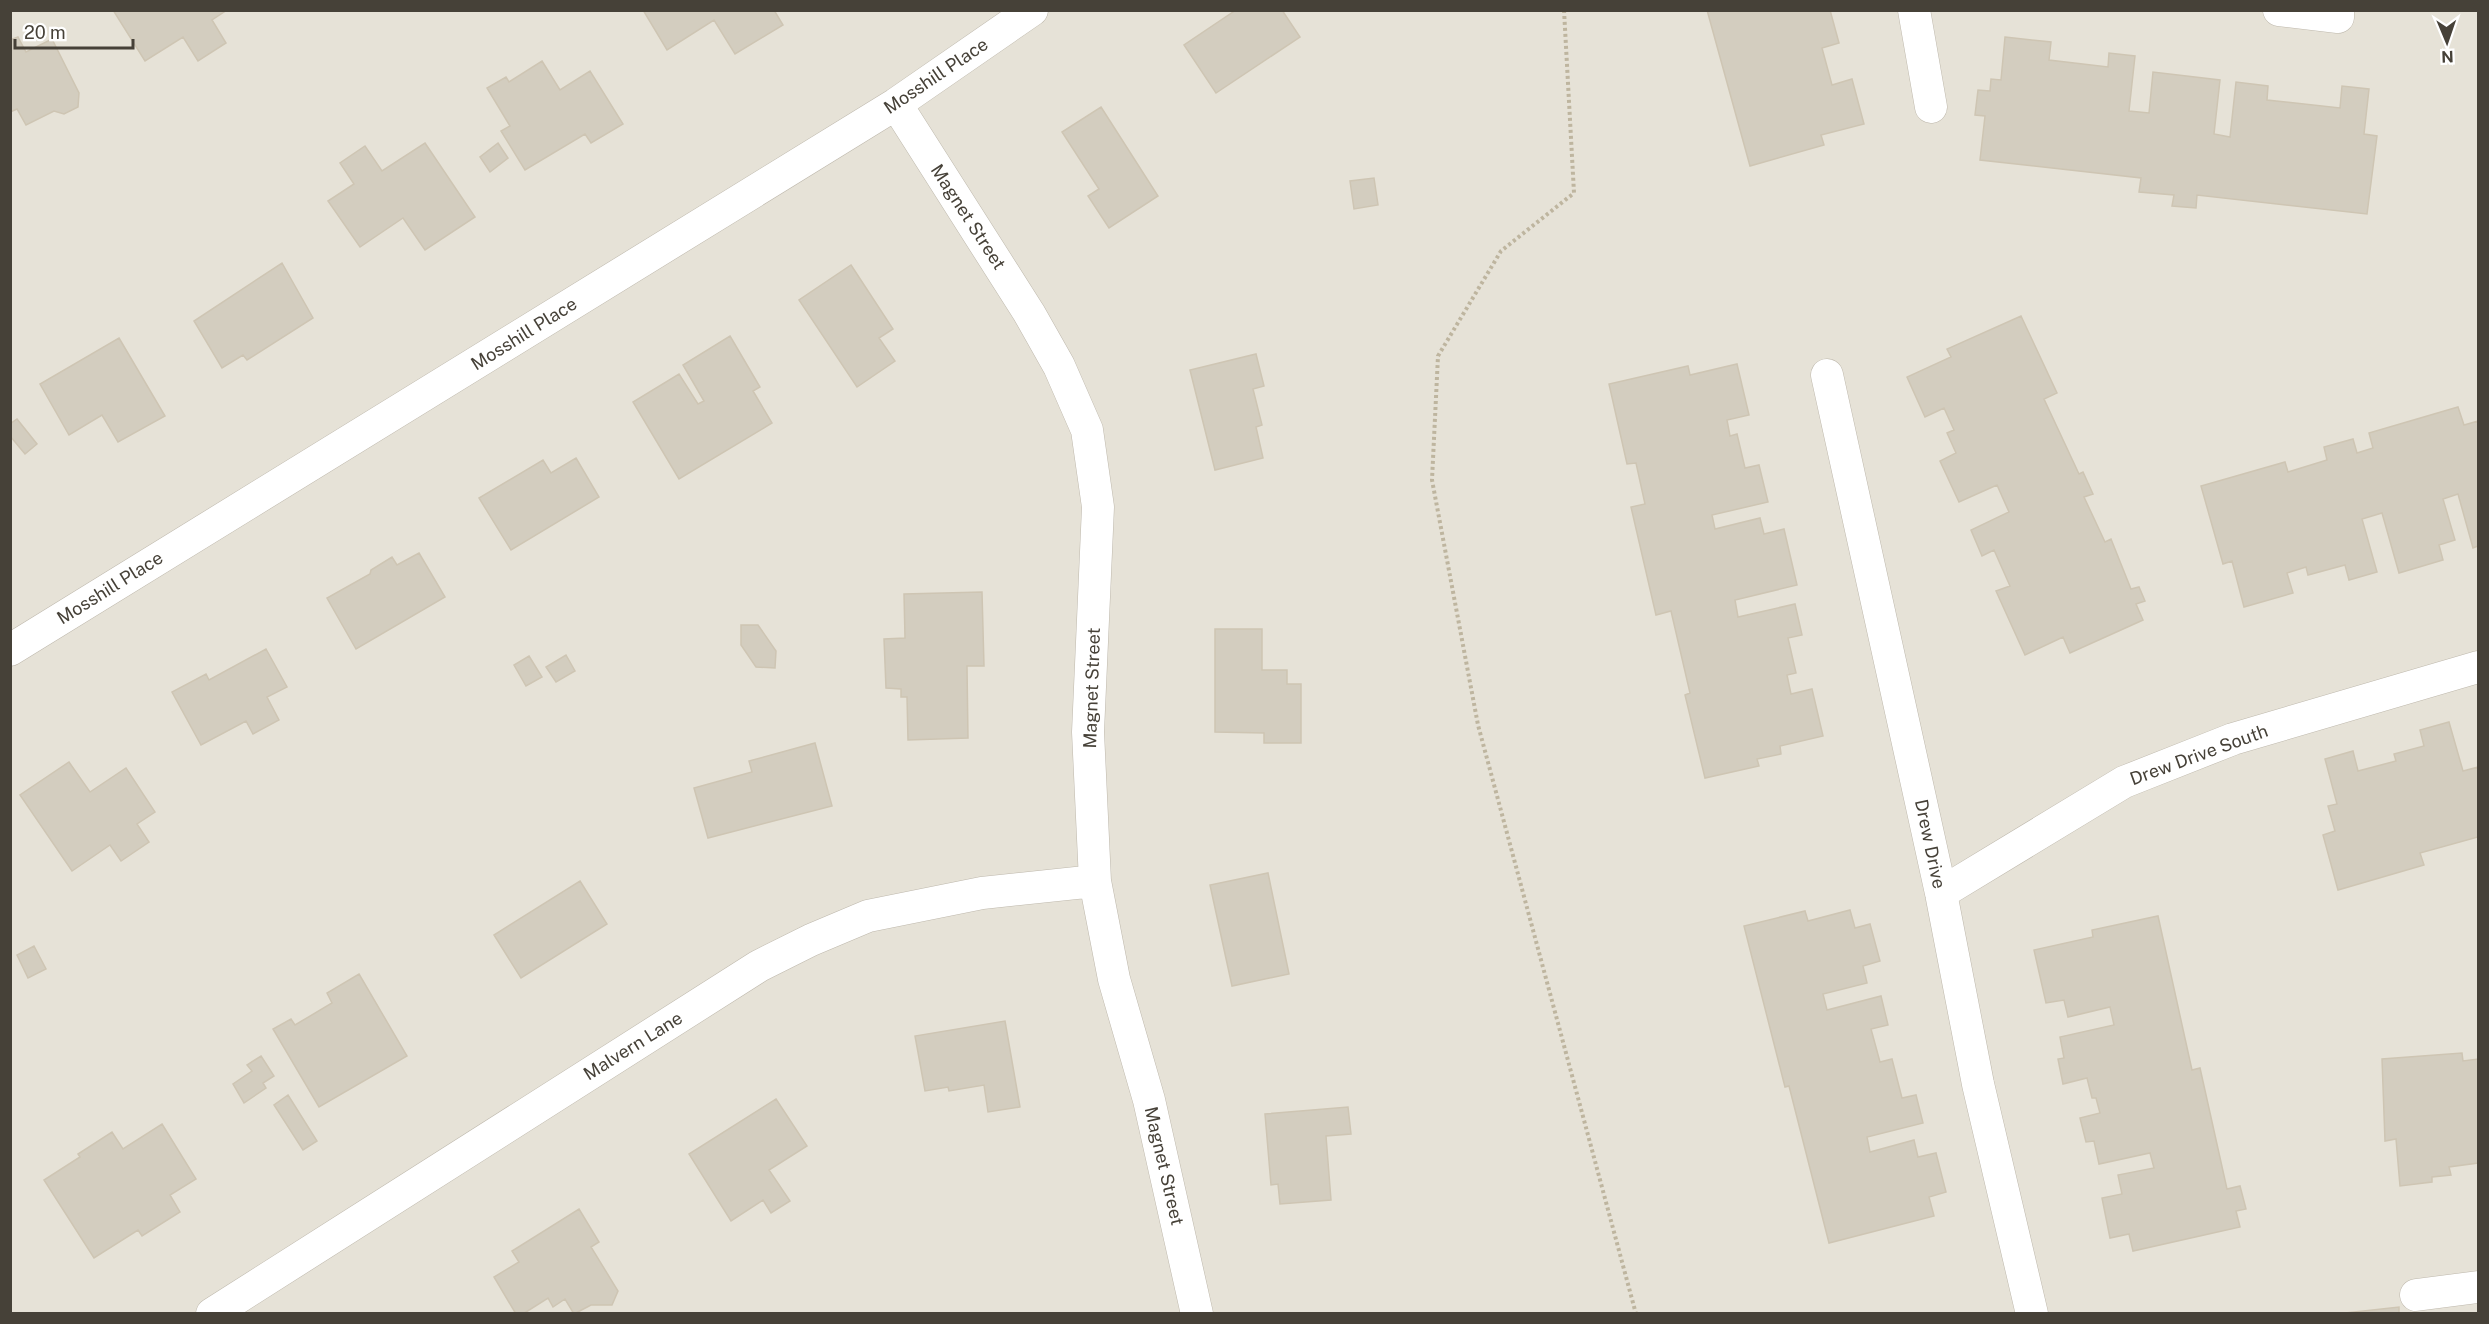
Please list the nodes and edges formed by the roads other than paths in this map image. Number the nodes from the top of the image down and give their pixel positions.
1 (1032, 10) edge
2 (1914, 10) edge
3 (2278, 10) edge
4 (2338, 14) edge
5 (896, 104) junction
6 (1931, 107) dead end
7 (1827, 375) dead end
8 (10, 650) edge
9 (2478, 666) edge
10 (1095, 881) junction
11 (1941, 893) junction
12 (2478, 1287) edge
13 (2416, 1295) dead end
14 (212, 1314) edge
15 (1197, 1314) edge
16 (2032, 1314) edge

1 - 5 street, Mosshill Place
2 - 6 street
3 - 4 street
5 - 8 street, Mosshill Place
5 - 10 street, Magnet Street
7 - 11 street, Drew Drive
9 - 11 street, Drew Drive South
10 - 14 street, Malvern Lane
10 - 15 street, Magnet Street
11 - 16 street, Drew Drive
12 - 13 street

